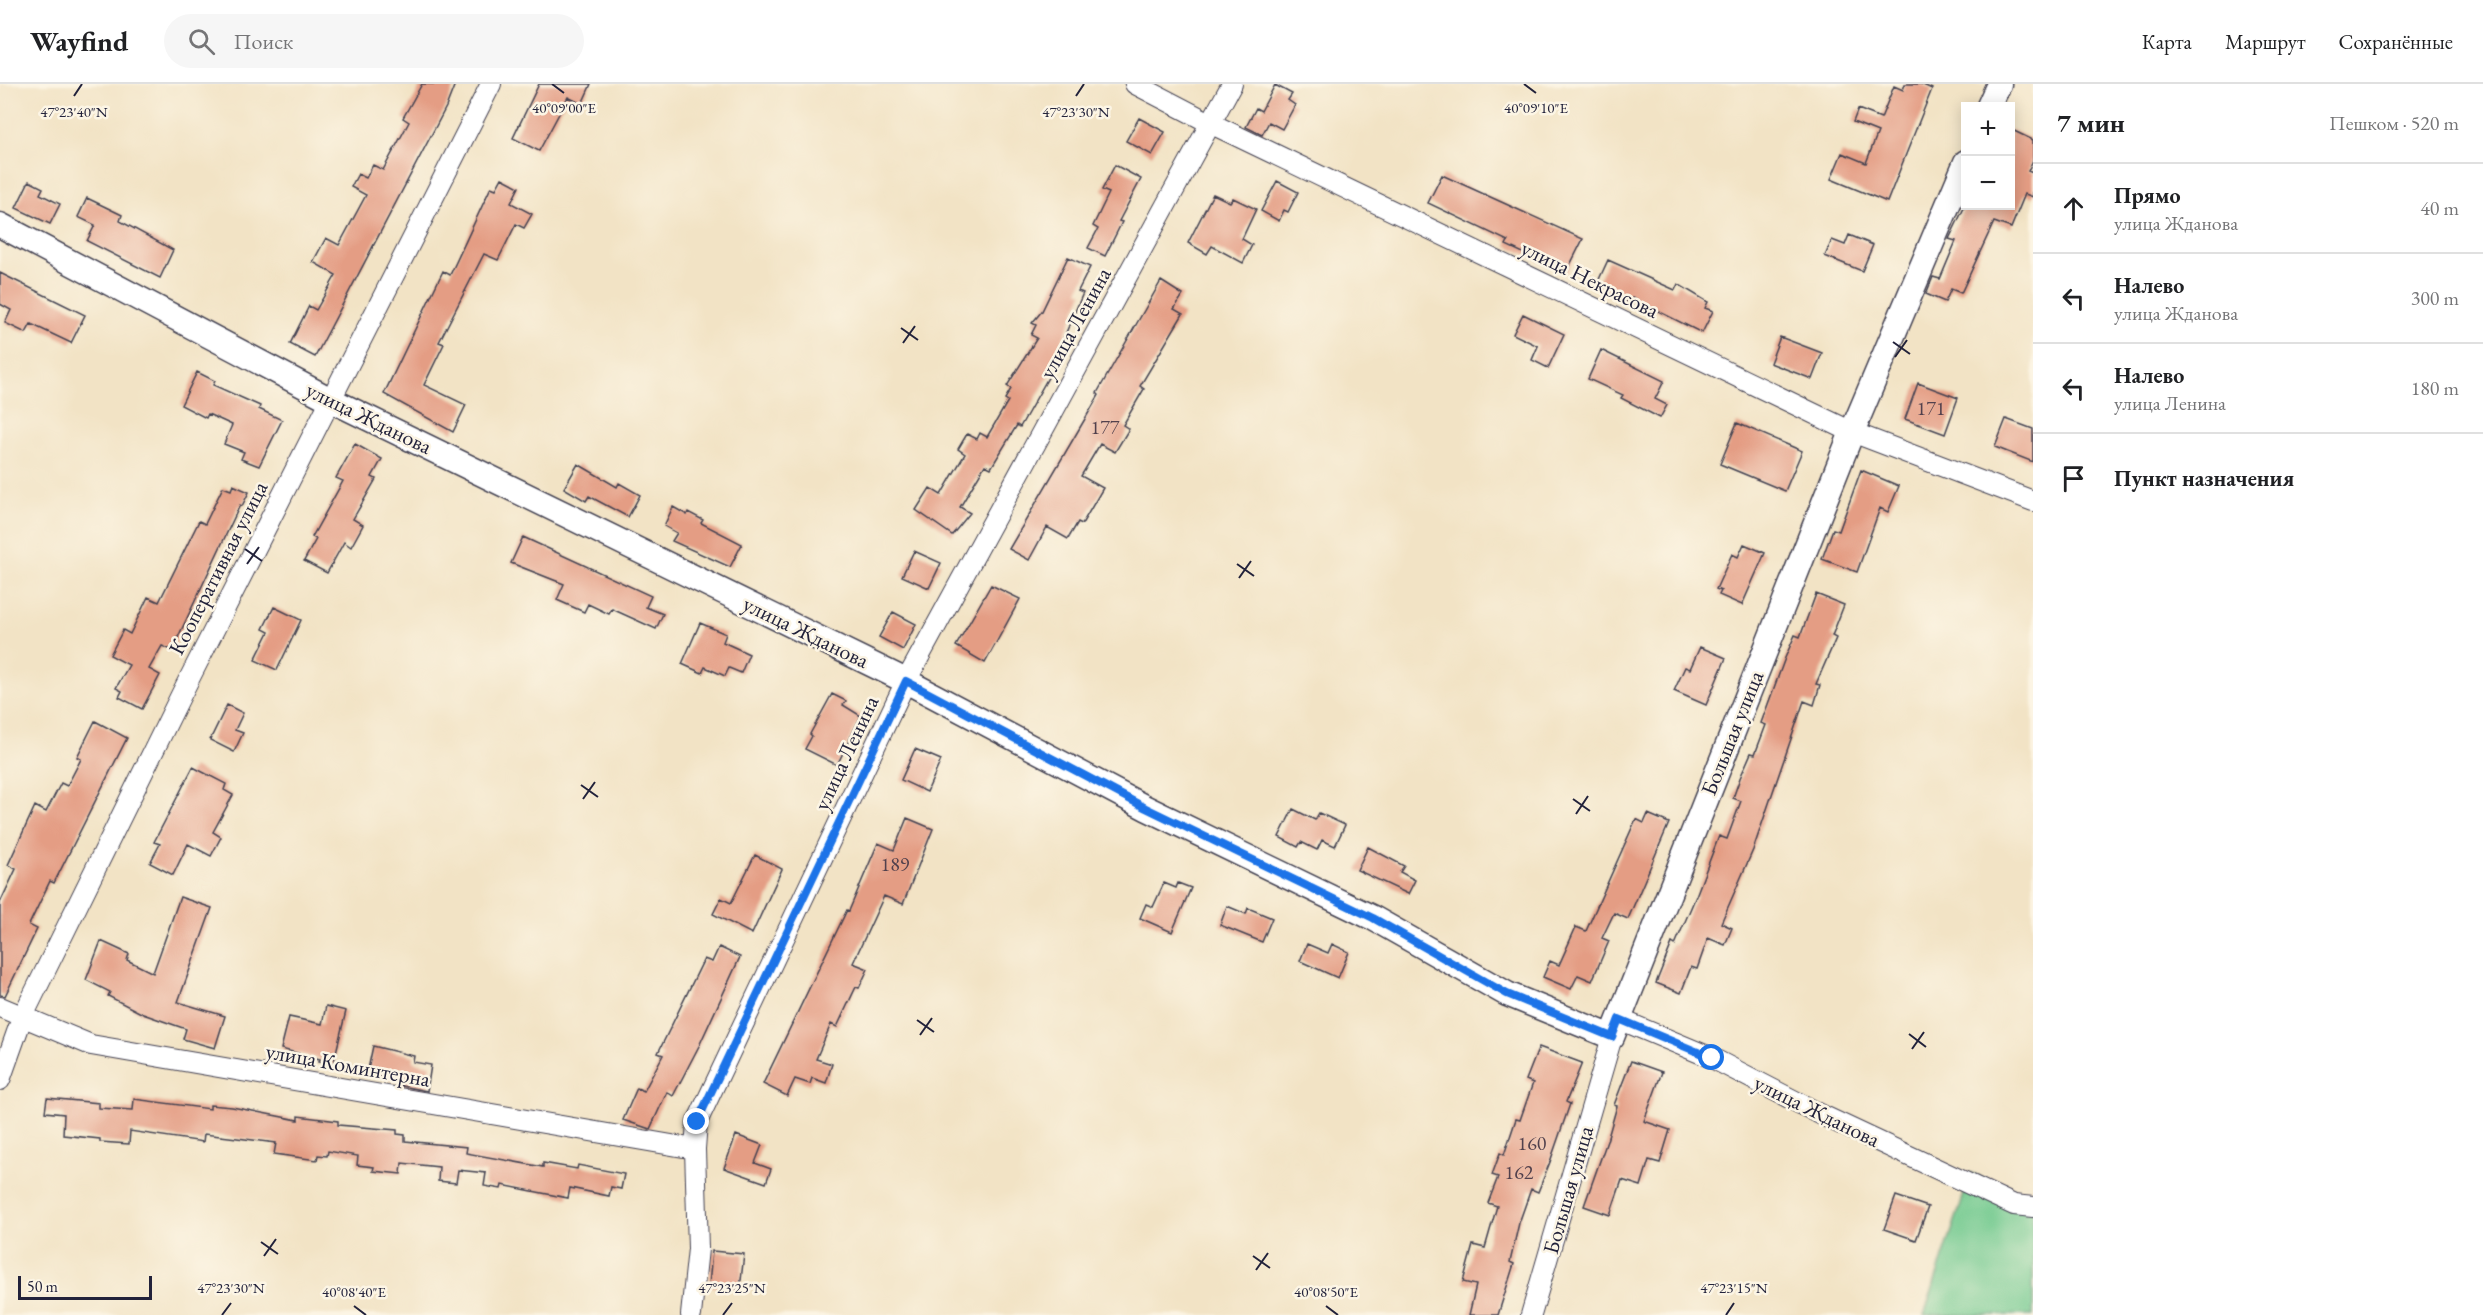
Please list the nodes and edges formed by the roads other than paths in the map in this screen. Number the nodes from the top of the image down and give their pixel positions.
1 (491, 84) edge
2 (1135, 84) edge
3 (1232, 84) edge
4 (1998, 84) edge
5 (1991, 102) edge
6 (1212, 124) junction
7 (1961, 172) edge
8 (0, 225) edge
9 (329, 399) junction
10 (1852, 432) junction
11 (2033, 501) edge
12 (906, 681) junction
13 (0, 1007) edge
14 (22, 1018) junction
15 (1616, 1028) junction
16 (0, 1080) edge
17 (694, 1149) junction
18 (2023, 1206) edge
19 (691, 1315) edge
20 (1531, 1315) edge

1 - 9 street, Кооперативная улица
2 - 6 street, улица Некрасова
3 - 6 street, улица Ленина
4 - 5 street
6 - 10 street, улица Некрасова
6 - 12 street, улица Ленина
7 - 10 street, Большая улица
8 - 9 street, улица Жданова
9 - 12 street, улица Жданова
9 - 14 street, Кооперативная улица
10 - 11 street, улица Некрасова
10 - 15 street, Большая улица
12 - 15 street, улица Жданова
12 - 17 street, улица Ленина
13 - 14 street, улица Коминтерна
14 - 16 street, Кооперативная улица
14 - 17 street, улица Коминтерна
15 - 18 street, улица Жданова
15 - 20 street, Большая улица
17 - 19 street, улица Ленина

